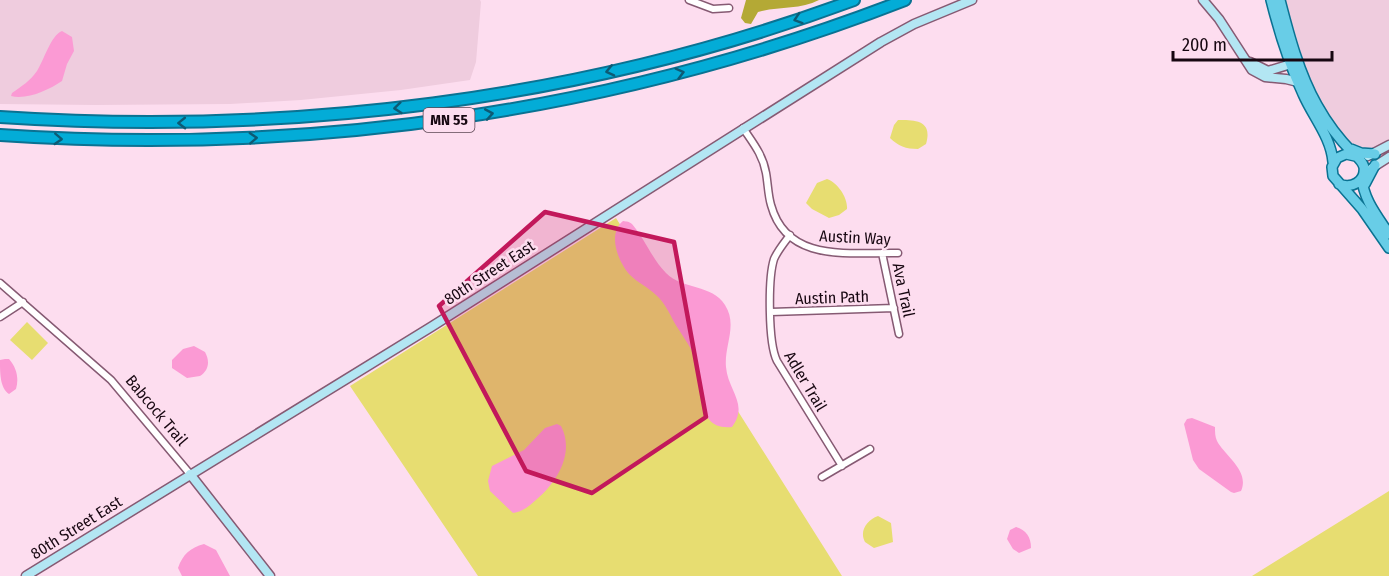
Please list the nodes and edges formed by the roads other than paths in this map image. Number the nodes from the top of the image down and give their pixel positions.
1 (689, 0) edge
2 (854, 0) edge
3 (905, 0) edge
4 (911, 0) edge
5 (972, 0) edge
6 (1203, 0) edge
7 (1271, 0) edge
8 (1280, 0) edge
9 (729, 8) dead end
10 (884, 8) junction
11 (1241, 54) junction
12 (1291, 64) junction
13 (1302, 72) junction
14 (1298, 82) junction
15 (0, 117) edge
16 (743, 128) junction
17 (0, 135) edge
18 (1389, 145) edge
19 (1354, 154) junction
20 (1375, 154) junction
21 (1389, 157) edge
22 (1333, 162) junction
23 (1375, 165) junction
24 (1363, 175) junction
25 (1339, 184) junction
26 (1368, 201) junction
27 (1389, 234) edge
28 (790, 236) junction
29 (1389, 248) edge
30 (882, 252) junction
31 (898, 253) dead end
32 (0, 283) edge
33 (23, 302) junction
34 (894, 309) junction
35 (771, 312) junction
36 (0, 317) edge
37 (899, 334) dead end
38 (870, 449) dead end
39 (842, 466) junction
40 (190, 474) junction
41 (822, 477) dead end
42 (26, 576) edge
43 (270, 576) edge

1 - 9 street
2 -> 15 highway, MN 55
3 - 10 highway, MN 55
4 - 10 highway
5 - 16 street, 80th Street East
6 - 11 street
7 - 12 main road
8 - 13 main road
17 -> 10 highway, MN 55
11 - 12 street
11 - 14 street
12 - 13 street
12 - 14 main road
13 - 19 main road
14 - 22 main road
16 - 28 street, Austin Way
16 - 40 street, 80th Street East
18 - 20 street
19 - 20 street
19 - 20 main road
19 - 22 main road
19 - 24 main road
21 - 23 street
22 - 25 main road
23 - 24 street
23 - 26 main road
24 - 25 main road
24 - 26 main road
25 - 29 main road
26 - 27 main road
28 - 30 street, Austin Way
28 - 35 street, Adler Trail
30 - 31 street, Austin Way
30 - 34 street, Ava Trail
32 - 33 street, Babcock Trail
33 - 36 street
33 - 40 street, Babcock Trail
34 - 35 street, Austin Path
34 - 37 street, Ava Trail
35 - 39 street, Adler Trail
38 - 39 street
39 - 41 street
40 - 42 street, 80th Street East
40 - 43 street, Babcock Trail

